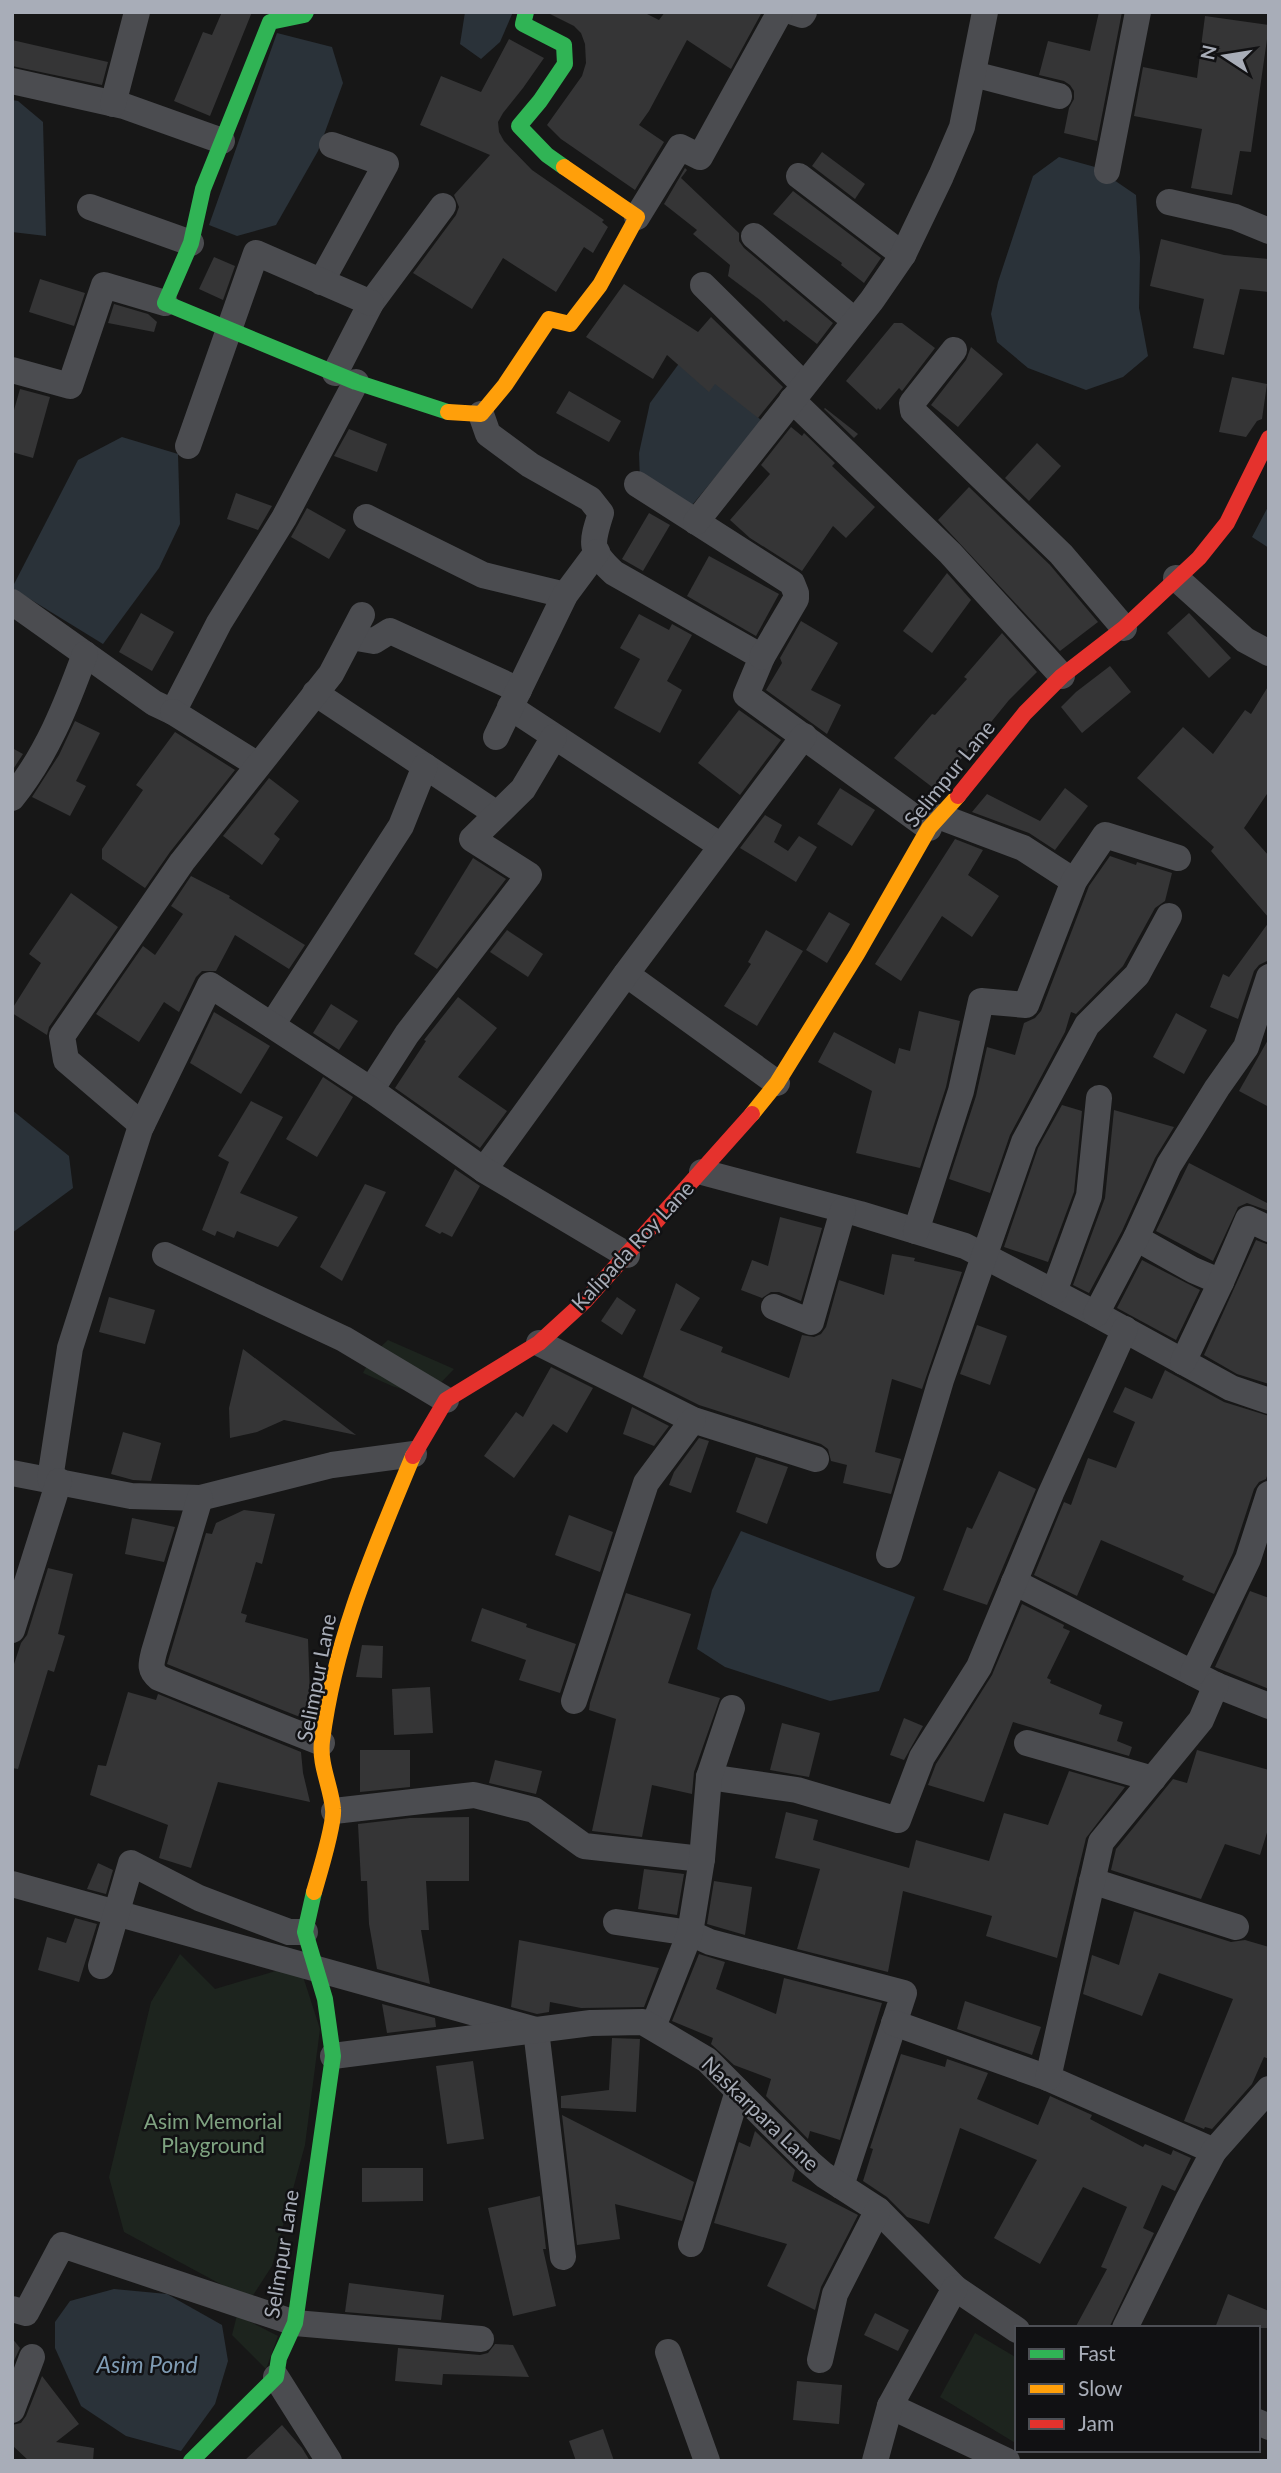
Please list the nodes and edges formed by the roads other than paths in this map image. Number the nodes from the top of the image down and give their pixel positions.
1 (137, 12) edge
2 (306, 12) edge
3 (526, 12) edge
4 (780, 12) edge
5 (793, 12) edge
6 (804, 12) edge
7 (985, 12) edge
8 (1138, 12) edge
9 (973, 74) junction
10 (12, 81) edge
11 (1059, 96) dead end
12 (113, 104) junction
13 (222, 141) junction
14 (332, 145) dead end
15 (1107, 172) dead end
16 (799, 176) dead end
17 (1169, 202) dead end
18 (443, 206) dead end
19 (90, 207) dead end
20 (637, 217) junction
21 (1269, 231) edge
22 (754, 236) dead end
23 (191, 243) junction
24 (903, 255) junction
25 (321, 282) junction
26 (703, 285) dead end
27 (165, 303) junction
28 (371, 303) junction
29 (855, 321) junction
30 (227, 329) junction
31 (954, 350) dead end
32 (12, 370) edge
33 (345, 378) junction
34 (798, 392) junction
35 (481, 414) junction
36 (1269, 438) edge
37 (188, 446) dead end
38 (637, 484) dead end
39 (366, 517) dead end
40 (695, 523) junction
41 (597, 552) junction
42 (1177, 578) junction
43 (565, 595) junction
44 (12, 602) edge
45 (1124, 628) junction
46 (1269, 653) edge
47 (85, 654) junction
48 (762, 657) junction
49 (1062, 676) junction
50 (315, 693) junction
51 (515, 699) junction
52 (173, 712) junction
53 (804, 736) junction
54 (496, 737) dead end
55 (554, 737) junction
56 (258, 765) junction
57 (425, 765) junction
58 (12, 798) edge
59 (497, 814) junction
60 (935, 822) junction
61 (721, 846) junction
62 (1178, 858) dead end
63 (1074, 881) junction
64 (1169, 916) dead end
65 (626, 974) junction
66 (1269, 977) edge
67 (272, 1026) junction
68 (1259, 1043) edge
69 (777, 1083) junction
70 (371, 1090) junction
71 (1099, 1098) dead end
72 (142, 1125) junction
73 (484, 1170) junction
74 (702, 1172) junction
75 (843, 1210) junction
76 (1269, 1229) edge
77 (916, 1231) junction
78 (1136, 1238) junction
79 (165, 1255) dead end
80 (627, 1255) junction
81 (985, 1256) junction
82 (1222, 1282) junction
83 (1054, 1292) junction
84 (774, 1307) dead end
85 (1096, 1314) junction
86 (1125, 1329) junction
87 (539, 1343) junction
88 (1183, 1362) junction
89 (446, 1400) junction
90 (1269, 1401) edge
91 (693, 1420) junction
92 (414, 1454) junction
93 (816, 1459) dead end
94 (12, 1473) edge
95 (54, 1480) junction
96 (1269, 1494) edge
97 (200, 1498) junction
98 (889, 1555) dead end
99 (1014, 1582) junction
100 (12, 1630) edge
101 (1205, 1679) junction
102 (574, 1701) dead end
103 (1269, 1706) edge
104 (732, 1707) dead end
105 (322, 1742) junction
106 (1027, 1743) dead end
107 (709, 1777) junction
108 (1153, 1779) junction
109 (334, 1811) junction
110 (702, 1859) junction
111 (1092, 1881) junction
112 (12, 1884) edge
113 (616, 1922) dead end
114 (1236, 1927) dead end
115 (305, 1932) junction
116 (690, 1933) junction
117 (101, 1966) dead end
118 (894, 2023) junction
119 (653, 2027) junction
120 (536, 2031) junction
121 (333, 2056) junction
122 (1048, 2078) junction
123 (1269, 2089) edge
124 (737, 2091) junction
125 (1259, 2109) edge
126 (1214, 2151) junction
127 (841, 2186) junction
128 (878, 2210) junction
129 (691, 2244) dead end
130 (563, 2257) dead end
131 (955, 2288) junction
132 (12, 2309) edge
133 (295, 2323) junction
134 (1126, 2326) edge
135 (1015, 2329) edge
136 (481, 2339) dead end
137 (668, 2351) dead end
138 (32, 2357) dead end
139 (820, 2360) dead end
140 (276, 2377) junction
141 (890, 2406) junction
142 (12, 2410) edge
143 (191, 2461) edge
144 (329, 2461) edge
145 (707, 2461) edge
146 (875, 2461) edge
147 (1007, 2461) edge

1 - 12 street
2 - 13 street
3 - 20 street
4 - 20 street
5 - 6 street
7 - 9 street
8 - 15 street
9 - 11 street
9 - 24 street
10 - 12 street
12 - 13 street
13 - 23 street
14 - 25 street
16 - 24 street
17 - 21 street
18 - 28 street
19 - 23 street
20 - 35 street
22 - 29 street
23 - 27 street
24 - 29 street
25 - 28 street
25 - 30 street
26 - 34 street
27 - 30 street
27 - 32 street
28 - 33 street
29 - 34 street
30 - 33 street
30 - 37 street
31 - 45 street
33 - 35 street
33 - 52 street
34 - 40 street
34 - 49 street
35 - 41 street
36 - 42 street, Selimpur Lane
38 - 40 street
39 - 43 street
40 - 48 street
41 - 43 street
41 - 48 street
42 - 45 street, Selimpur Lane
42 - 46 street
43 - 51 street
44 - 47 street
45 - 49 street, Selimpur Lane
47 - 52 street
47 - 58 street
48 - 53 street
49 - 60 street, Selimpur Lane
50 - 51 street
50 - 56 street
50 - 57 street
51 - 54 street
51 - 55 street
52 - 56 street
53 - 60 street
53 - 61 street
55 - 59 street
55 - 61 street
56 - 72 street
57 - 59 street
57 - 67 street
59 - 70 street
60 - 63 street
60 - 69 street, Selimpur Lane
61 - 65 street
62 - 63 street
63 - 77 street
64 - 81 street
65 - 69 street
65 - 73 street
66 - 68 street
67 - 70 street
67 - 72 street
68 - 78 street
69 - 74 street, Selimpur Lane
70 - 73 street
71 - 83 street
72 - 95 street
73 - 80 street
74 - 75 street, Kalipada Roy Lane
74 - 80 street, Kalipada Roy Lane
75 - 77 street, Kalipada Roy Lane
75 - 84 street
76 - 82 street
77 - 81 street, Kalipada Roy Lane
78 - 82 street
78 - 85 street
79 - 89 street
80 - 87 street, Kalipada Roy Lane
81 - 83 street, Kalipada Roy Lane
81 - 98 street
82 - 88 street
83 - 85 street, Kalipada Roy Lane
85 - 86 street, Kalipada Roy Lane
86 - 88 street, Kalipada Roy Lane
86 - 99 street
87 - 89 street, Kalipada Roy Lane
87 - 91 street
88 - 90 street, Kalipada Roy Lane
89 - 92 street, Kalipada Roy Lane
91 - 93 street
91 - 102 street
92 - 97 street
92 - 105 street, Selimpur Lane
94 - 95 street
95 - 97 street
95 - 100 street
96 - 101 street
97 - 105 street
99 - 101 street
99 - 107 street
101 - 103 street
101 - 108 street
104 - 107 street
105 - 109 street, Selimpur Lane
106 - 108 street
107 - 110 street
108 - 111 street
109 - 110 street
109 - 115 street, Selimpur Lane
110 - 116 street
111 - 114 street
111 - 122 street
112 - 120 street
113 - 116 street
115 - 117 street
115 - 121 street, Selimpur Lane
116 - 118 street
116 - 119 street
118 - 122 street
118 - 127 street
119 - 120 street, Naskarpara Lane
119 - 124 street, Naskarpara Lane
120 - 121 street, Naskarpara Lane
120 - 130 street
121 - 133 street, Selimpur Lane
122 - 126 street
123 - 125 street
124 - 127 street, Naskarpara Lane
124 - 129 street
125 - 126 street
126 - 134 street
127 - 128 street, Naskarpara Lane
128 - 131 street, Naskarpara Lane
128 - 139 street
131 - 135 street, Naskarpara Lane
131 - 141 street
132 - 133 street
133 - 136 street
133 - 140 street, Selimpur Lane
137 - 145 street
138 - 142 street
140 - 143 street, Selimpur Lane
140 - 144 street
141 - 146 street
141 - 147 street

